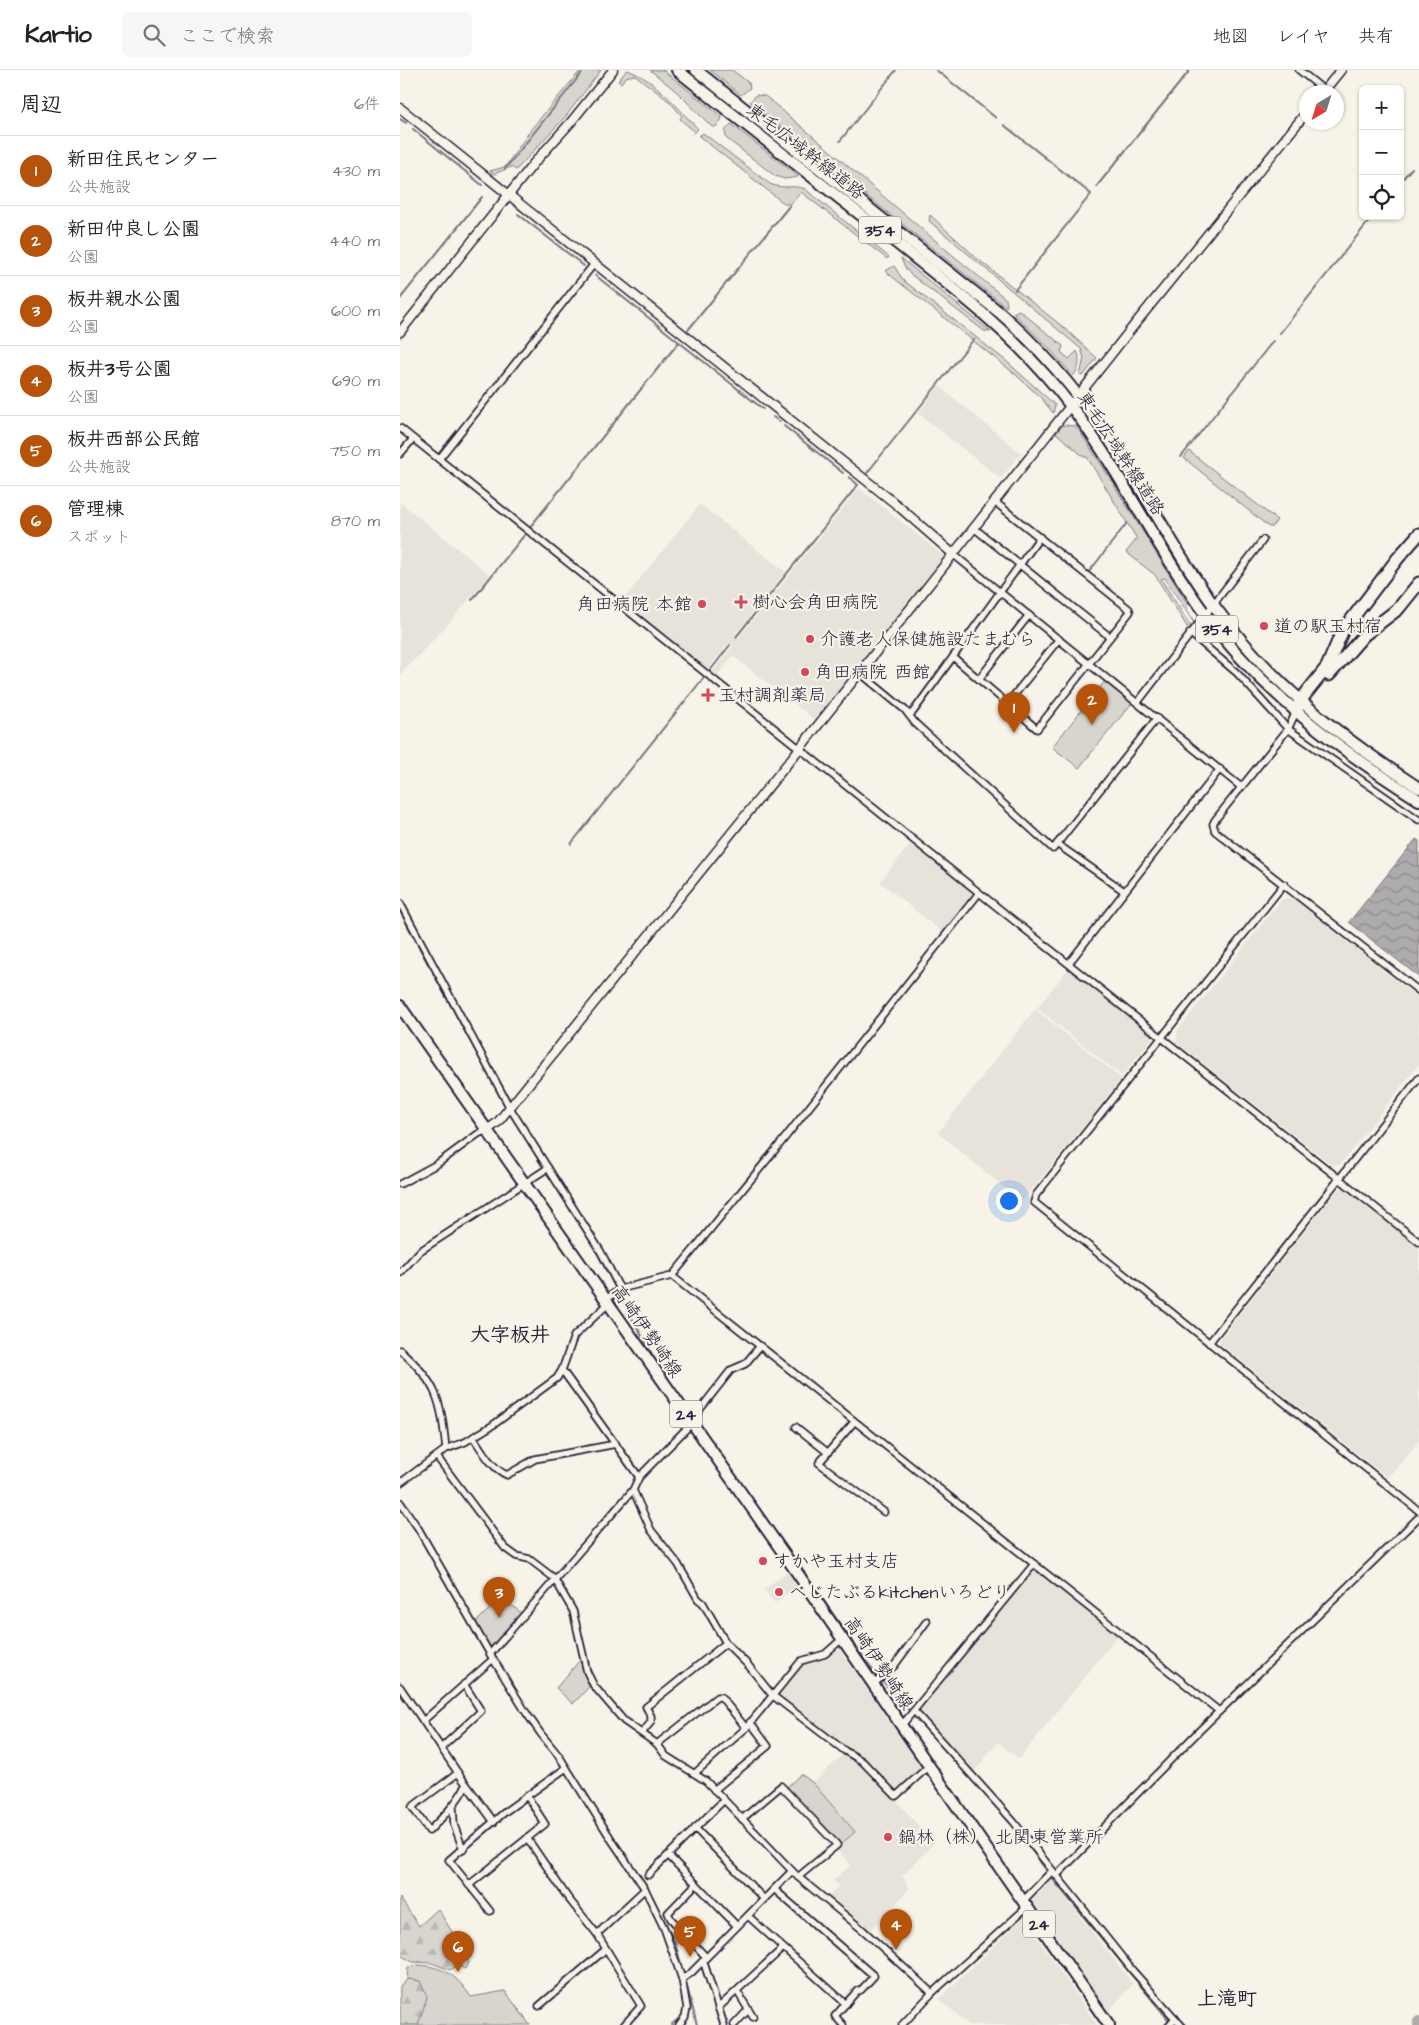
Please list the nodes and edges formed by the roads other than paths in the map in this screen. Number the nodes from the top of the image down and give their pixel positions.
1 (613, 70) edge
2 (677, 70) edge
3 (696, 70) edge
4 (1299, 70) edge
5 (1341, 70) edge
6 (1315, 85) edge
7 (1329, 85) edge
8 (400, 108) edge
9 (1299, 122) edge
10 (509, 195) junction
11 (594, 264) junction
12 (400, 332) edge
13 (1078, 396) junction
14 (1070, 405) junction
15 (400, 428) edge
16 (413, 439) junction
17 (400, 454) edge
18 (439, 459) junction
19 (995, 502) junction
20 (974, 528) junction
21 (1419, 534) edge
22 (1040, 537) junction
23 (1263, 540) dead end
24 (954, 554) junction
25 (1020, 565) junction
26 (1419, 583) edge
27 (1001, 592) junction
28 (1213, 604) junction
29 (1204, 614) junction
30 (1029, 615) junction
31 (1190, 634) junction
32 (1110, 637) junction
33 (1059, 639) junction
34 (953, 657) junction
35 (1089, 663) junction
36 (859, 672) junction
37 (979, 679) junction
38 (1138, 702) junction
39 (1007, 704) junction
40 (1300, 706) junction
41 (909, 715) junction
42 (1157, 718) junction
43 (1288, 729) junction
44 (800, 748) junction
45 (1220, 769) junction
46 (1241, 787) junction
47 (1419, 788) edge
48 (1419, 800) edge
49 (1419, 820) edge
50 (1057, 844) junction
51 (1284, 884) junction
52 (1124, 892) junction
53 (979, 893) junction
54 (400, 903) edge
55 (1068, 963) junction
56 (1419, 991) edge
57 (400, 1006) edge
58 (1162, 1038) junction
59 (1419, 1078) edge
60 (510, 1108) junction
61 (486, 1130) junction
62 (548, 1168) junction
63 (1340, 1178) junction
64 (524, 1183) junction
65 (400, 1184) edge
66 (1419, 1242) edge
67 (400, 1273) edge
68 (672, 1276) junction
69 (620, 1289) junction
70 (606, 1302) junction
71 (1209, 1343) junction
72 (760, 1346) junction
73 (400, 1350) edge
74 (562, 1370) junction
75 (854, 1422) junction
76 (692, 1423) junction
77 (796, 1428) dead end
78 (474, 1437) junction
79 (616, 1444) junction
80 (446, 1449) junction
81 (827, 1452) junction
82 (437, 1457) junction
83 (639, 1477) junction
84 (400, 1483) edge
85 (633, 1490) junction
86 (400, 1502) edge
87 (884, 1512) dead end
88 (1419, 1512) edge
89 (1419, 1517) edge
90 (1034, 1564) junction
91 (554, 1578) junction
92 (927, 1621) dead end
93 (843, 1638) junction
94 (726, 1643) junction
95 (491, 1656) junction
96 (464, 1684) junction
97 (874, 1684) junction
98 (400, 1687) edge
99 (772, 1695) junction
100 (1219, 1711) junction
101 (914, 1712) junction
102 (423, 1721) junction
103 (750, 1722) junction
104 (902, 1725) junction
105 (746, 1728) junction
106 (642, 1733) junction
107 (657, 1744) junction
108 (441, 1748) junction
109 (929, 1766) junction
110 (566, 1768) junction
111 (458, 1773) junction
112 (695, 1773) junction
113 (466, 1785) junction
114 (714, 1790) junction
115 (527, 1796) junction
116 (724, 1800) junction
117 (452, 1807) junction
118 (742, 1820) junction
119 (494, 1822) junction
120 (695, 1828) junction
121 (527, 1838) junction
122 (462, 1849) junction
123 (668, 1855) junction
124 (792, 1871) junction
125 (1054, 1873) junction
126 (648, 1876) dead end
127 (798, 1877) junction
128 (696, 1884) junction
129 (469, 1885) junction
130 (645, 1889) junction
131 (774, 1889) junction
132 (764, 1899) junction
133 (1025, 1904) junction
134 (490, 1911) dead end
135 (748, 1916) junction
136 (737, 1926) junction
137 (597, 1934) junction
138 (606, 1948) junction
139 (783, 1948) junction
140 (704, 1958) junction
141 (682, 1979) junction
142 (737, 1992) junction
143 (932, 1993) junction
144 (846, 2004) junction
145 (539, 2006) dead end
146 (718, 2008) junction
147 (748, 2010) junction
148 (753, 2017) dead end
149 (1174, 2018) junction
150 (624, 2025) edge
151 (678, 2025) edge
152 (724, 2025) edge
153 (734, 2025) edge
154 (843, 2025) edge
155 (902, 2025) edge
156 (1109, 2025) edge
157 (1169, 2025) edge
158 (1181, 2025) edge

1 - 10 street
2 - 14 main road, 東毛広域幹線道路 / 354
3 - 13 main road, 東毛広域幹線道路 / 354
4 - 6 street
5 - 7 street
8 - 10 street
9 - 13 street
10 - 11 street
10 - 12 street
11 - 18 street
11 - 24 street
13 - 14 street
13 - 28 main road, 東毛広域幹線道路 / 354
14 - 19 street
14 - 29 main road, 東毛広域幹線道路 / 354
15 - 16 street
16 - 17 street
16 - 18 street
18 - 44 street
19 - 20 street
19 - 22 street
20 - 24 street
20 - 25 street
21 - 40 highway
22 - 25 street
22 - 32 street
23 - 28 street
24 - 27 street
24 - 36 street
25 - 27 street
25 - 32 street
26 - 40 highway
27 - 30 street
27 - 34 street
28 - 29 street
28 - 40 main road, 東毛広域幹線道路 / 354
29 - 31 street
29 - 40 main road, 東毛広域幹線道路 / 354
30 - 33 street
30 - 37 street
31 - 38 street
31 - 43 street
32 - 35 street
33 - 35 street
33 - 39 street
34 - 37 street
34 - 41 street
35 - 38 street
35 - 39 street
36 - 41 street
36 - 44 street
37 - 39 street
38 - 42 street
40 - 43 street
40 - 47 main road, 東毛広域幹線道路 / 354
40 - 48 main road, 東毛広域幹線道路 / 354
41 - 50 street
42 - 45 street
42 - 50 street
43 - 46 street
43 - 49 street
44 - 53 street
44 - 60 street
45 - 46 street
45 - 52 street
46 - 51 street
50 - 52 street
51 - 56 street
51 - 58 street
52 - 55 street
53 - 55 street
53 - 68 street
54 - 60 street
55 - 58 street
57 - 61 main road, 高崎伊勢崎線 / 24
58 - 63 street
58 - 71 street
59 - 63 street
60 - 61 street
60 - 62 street
61 - 64 main road, 高崎伊勢崎線 / 24
61 - 65 street
62 - 64 street
62 - 69 street
63 - 66 street
63 - 71 street
64 - 67 street
64 - 70 main road, 高崎伊勢崎線 / 24
68 - 69 street
68 - 72 street
69 - 70 street
70 - 74 street
70 - 76 main road, 高崎伊勢崎線 / 24
71 - 88 street
72 - 75 street
72 - 76 street
73 - 80 street
74 - 78 street
74 - 79 street
75 - 81 street
75 - 90 street
76 - 83 street
76 - 93 main road, 高崎伊勢崎線 / 24
77 - 81 street
78 - 79 street
78 - 80 street
79 - 83 street
80 - 82 street
81 - 87 street
82 - 84 street
82 - 91 street
83 - 85 street
85 - 91 street
85 - 94 street
86 - 95 street
89 - 100 street
90 - 100 street
90 - 101 street
91 - 95 street
91 - 106 street
92 - 97 street
93 - 97 main road, 高崎伊勢崎線 / 24
93 - 99 street
94 - 99 street
94 - 106 street
95 - 96 street
95 - 110 street
96 - 102 street
96 - 108 street
97 - 104 main road, 高崎伊勢崎線 / 24
98 - 102 street
99 - 103 street
99 - 109 street
100 - 125 street
101 - 104 street
101 - 125 street
102 - 108 street
103 - 105 street
103 - 114 street
104 - 109 main road, 高崎伊勢崎線 / 24
105 - 107 street
105 - 112 street
106 - 107 street
107 - 112 street
108 - 111 street
109 - 133 main road, 高崎伊勢崎線 / 24
110 - 115 street
110 - 130 street
111 - 113 street
111 - 117 street
112 - 114 street
113 - 117 street
113 - 119 street
114 - 116 street
115 - 119 street
115 - 121 street
116 - 118 street
116 - 120 street
117 - 122 street
118 - 124 street
118 - 127 street
119 - 122 street
120 - 123 street
120 - 132 street
121 - 129 street
121 - 137 street
122 - 129 street
123 - 126 street
123 - 128 street
124 - 127 street
124 - 131 street
125 - 133 street
125 - 149 street
127 - 143 street
128 - 136 street
128 - 140 street
129 - 134 street
130 - 137 street
130 - 141 street
131 - 132 street
131 - 144 street
132 - 135 street
133 - 143 street
133 - 156 main road, 24
135 - 136 street
135 - 139 street
136 - 140 street
137 - 138 street
138 - 145 street
138 - 150 street
139 - 142 street
139 - 144 street
140 - 141 street
140 - 146 street
141 - 151 street
142 - 146 street
142 - 147 street
143 - 155 street
144 - 154 street
146 - 152 street
147 - 148 street
147 - 153 street
149 - 157 street
149 - 158 street

